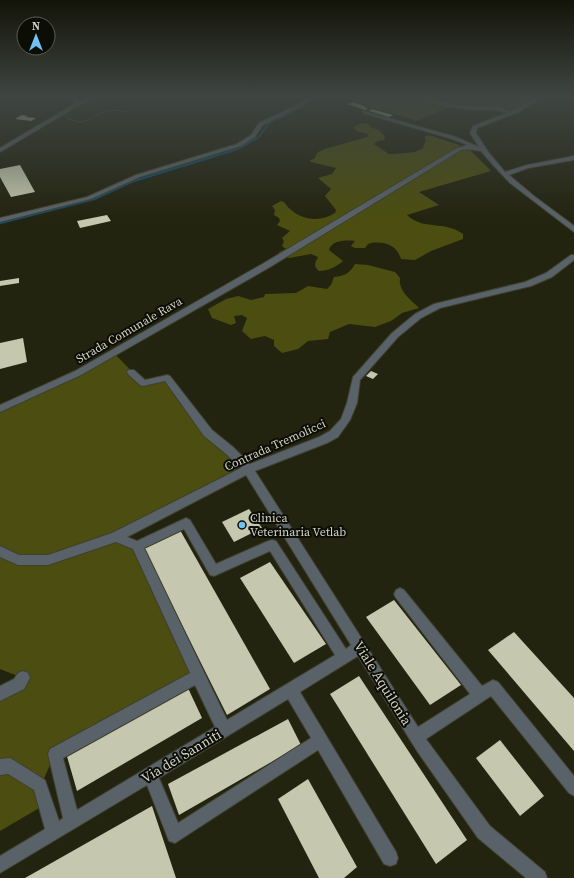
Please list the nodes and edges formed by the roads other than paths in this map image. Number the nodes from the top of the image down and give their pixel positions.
1 (24, 136) edge
2 (253, 136) edge
3 (437, 136) edge
4 (475, 136) edge
5 (464, 145) junction
6 (482, 149) junction
7 (0, 150) edge
8 (574, 158) edge
9 (505, 174) junction
10 (0, 220) edge
11 (574, 230) edge
12 (574, 257) edge
13 (131, 372) dead end
14 (0, 409) edge
15 (248, 469) junction
16 (116, 537) junction
17 (136, 546) junction
18 (0, 551) edge
19 (400, 594) dead end
20 (361, 647) junction
21 (344, 658) junction
22 (198, 675) junction
23 (24, 678) dead end
24 (291, 690) junction
25 (0, 694) edge
26 (480, 695) junction
27 (224, 730) junction
28 (416, 737) junction
29 (320, 740) junction
30 (0, 767) edge
31 (150, 774) junction
32 (574, 788) edge
33 (72, 822) junction
34 (54, 832) junction
35 (390, 858) dead end
36 (0, 865) edge
37 (539, 878) edge

1 - 7 street
2 - 10 street
3 - 5 street
4 - 6 street
5 - 6 street
5 - 14 street, Strada Comunale Rava
6 - 9 street
8 - 9 street
9 - 11 street
12 - 15 street, Contrada Tremolicci
13 - 15 street, Viale Aquilonia
15 - 16 street, Contrada Tremolicci
15 - 20 street, Viale Aquilonia
16 - 17 street
16 - 18 street, Contrada Tremolicci
17 - 21 street
17 - 22 street
19 - 26 street
20 - 21 street, Via dei Sanniti
20 - 28 street, Viale Aquilonia
21 - 24 street, Via dei Sanniti
22 - 27 street
22 - 33 street
23 - 25 street
24 - 27 street, Via dei Sanniti
24 - 29 street
26 - 28 street
26 - 32 street
27 - 31 street, Via dei Sanniti
28 - 37 street, Viale Aquilonia
29 - 31 street
29 - 35 street
30 - 34 street
31 - 33 street, Via dei Sanniti
33 - 34 street, Via dei Sanniti
34 - 36 street, Via dei Sanniti

